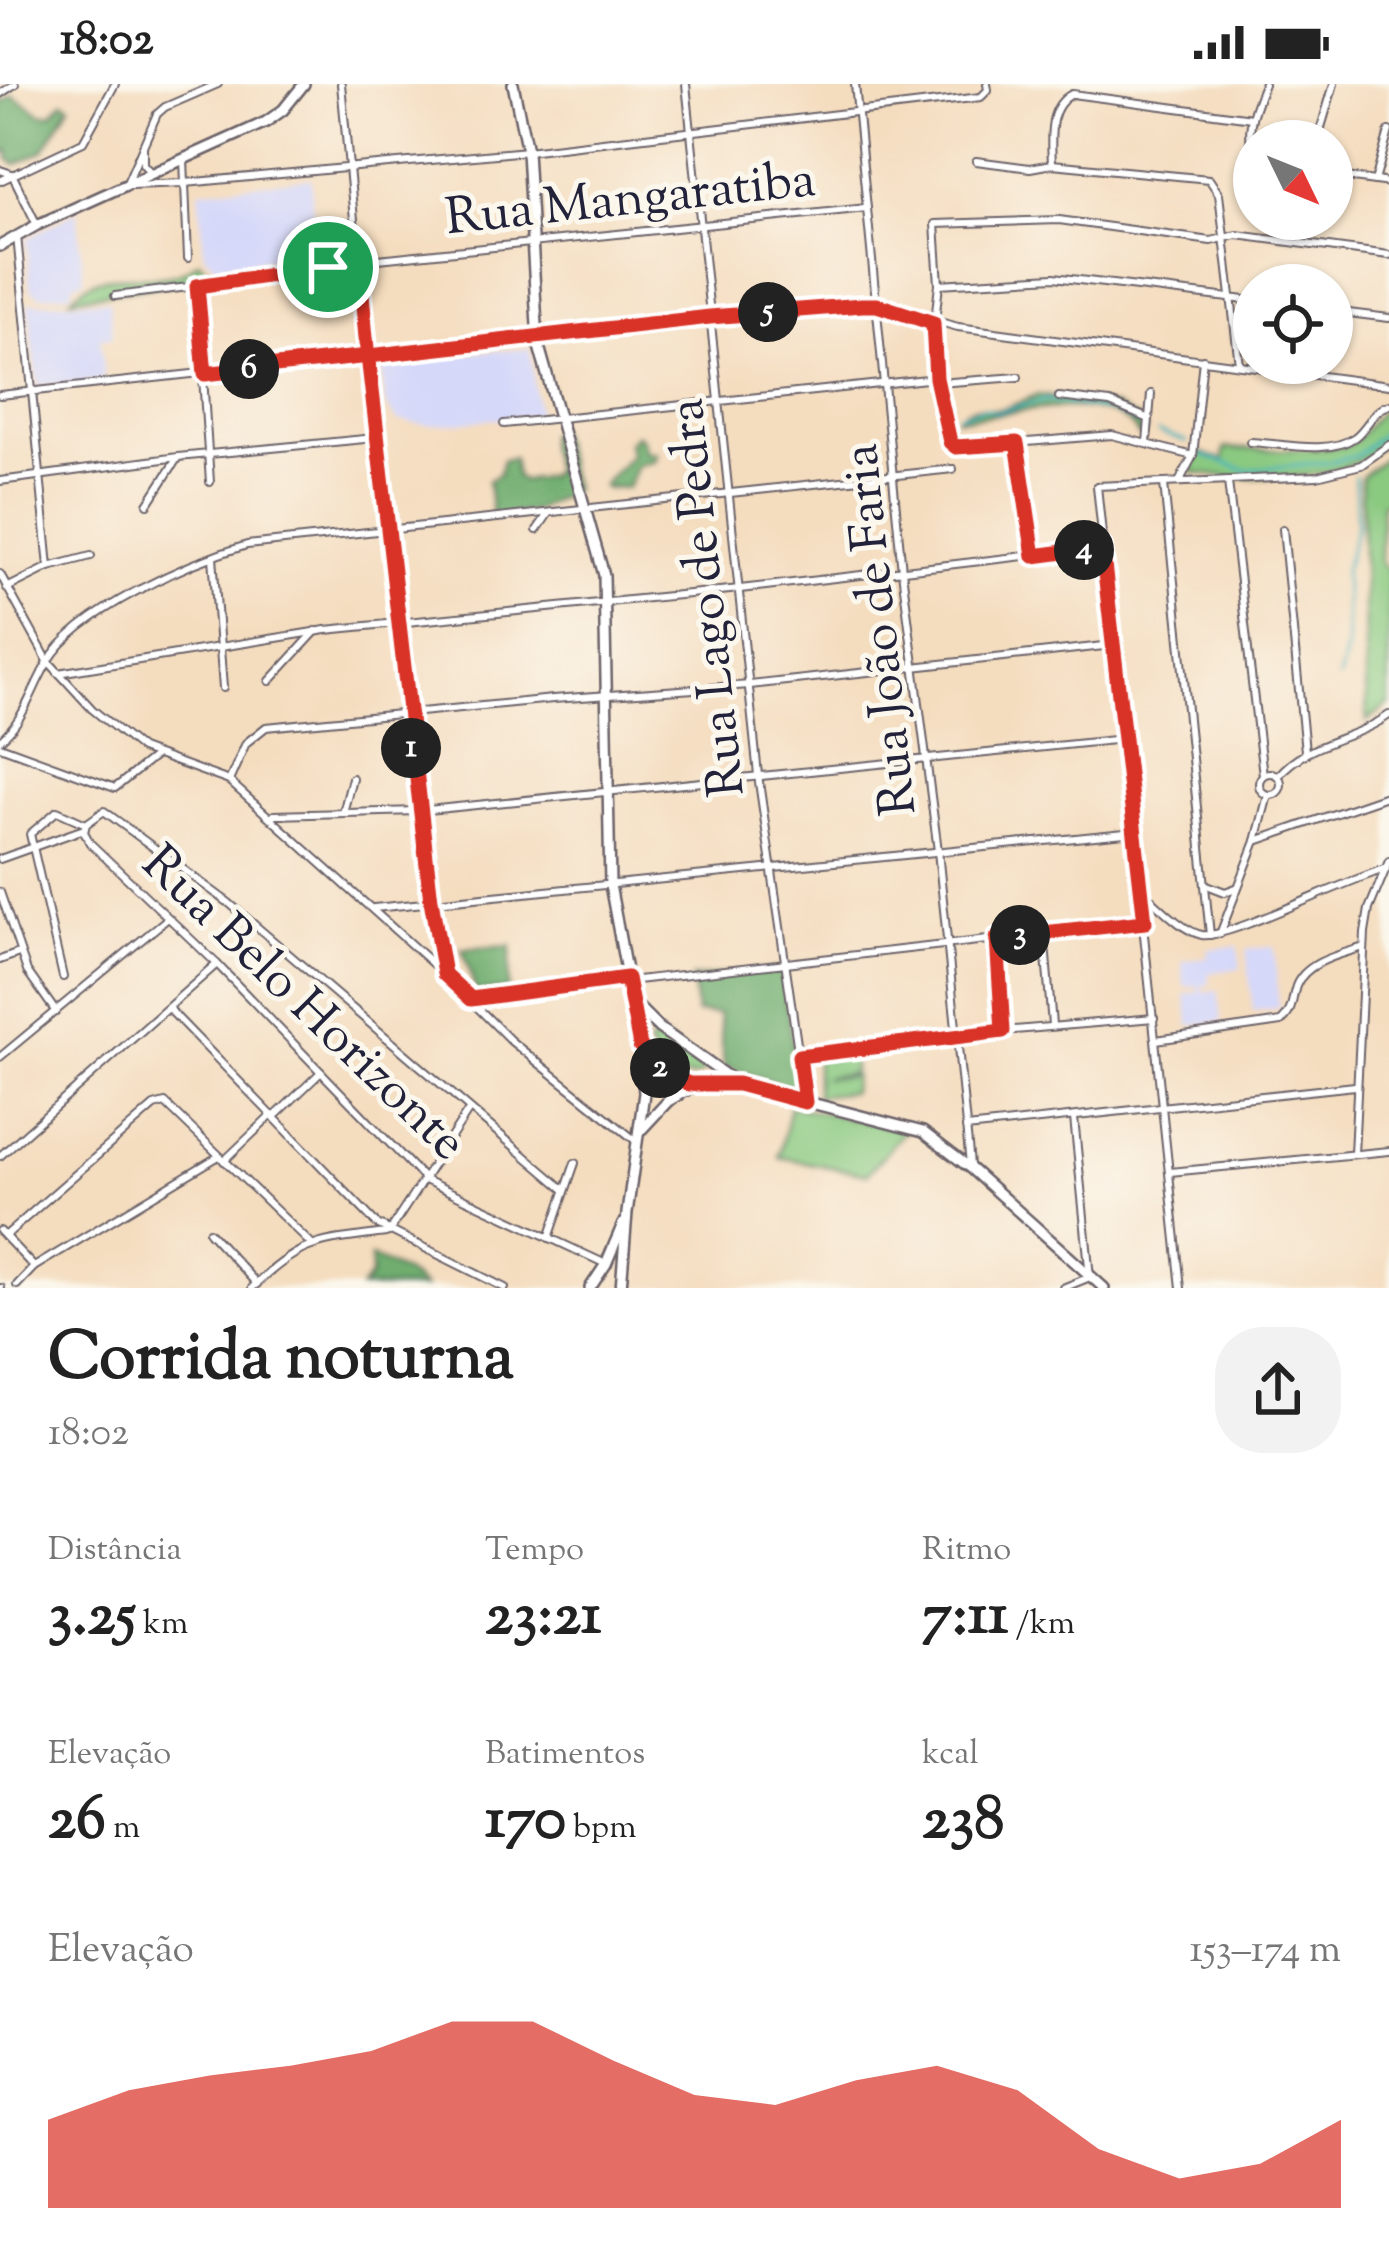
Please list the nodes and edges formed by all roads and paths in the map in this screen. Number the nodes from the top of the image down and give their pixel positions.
1 (15, 84) edge
2 (115, 84) edge
3 (218, 84) edge
4 (304, 84) edge
5 (341, 84) edge
6 (513, 84) edge
7 (686, 84) edge
8 (855, 84) edge
9 (987, 84) edge
10 (1264, 84) edge
11 (1334, 84) edge
12 (0, 94) edge
13 (856, 110) junction
14 (1252, 118) joint
15 (1323, 120) edge
16 (691, 129) junction
17 (1389, 131) edge
18 (144, 144) junction
19 (527, 151) junction
20 (184, 159) junction
21 (976, 161) dead end
22 (1052, 164) junction
23 (348, 166) junction
24 (0, 170) edge
25 (12, 174) junction
26 (152, 174) junction
27 (1353, 178) edge
28 (0, 181) edge
29 (1375, 181) junction
30 (185, 183) junction
31 (1389, 183) edge
32 (128, 185) junction
33 (867, 208) junction
34 (701, 224) junction
35 (37, 225) junction
36 (17, 236) junction
37 (1226, 238) junction
38 (1289, 241) joint
39 (530, 242) junction
40 (0, 246) edge
41 (1389, 255) edge
42 (188, 258) dead end
43 (359, 261) junction
44 (939, 284) junction
45 (197, 286) junction
46 (115, 296) dead end
47 (1230, 298) junction
48 (1233, 298) edge
49 (877, 305) junction
50 (1353, 314) edge
51 (710, 317) junction
52 (1389, 318) edge
53 (1233, 320) edge
54 (933, 323) junction
55 (536, 336) junction
56 (368, 356) junction
57 (1203, 359) junction
58 (1233, 363) edge
59 (205, 374) junction
60 (1018, 377) dead end
61 (937, 380) junction
62 (1353, 380) edge
63 (886, 385) junction
64 (1389, 385) edge
65 (30, 392) junction
66 (1151, 394) dead end
67 (0, 395) edge
68 (1059, 397) dead end
69 (719, 401) junction
70 (1389, 405) edge
71 (556, 416) junction
72 (1147, 418) junction
73 (504, 424) dead end
74 (375, 438) junction
75 (1250, 442) dead end
76 (1017, 443) junction
77 (1147, 443) junction
78 (1389, 445) edge
79 (209, 455) junction
80 (1192, 455) junction
81 (178, 457) junction
82 (953, 469) dead end
83 (38, 475) junction
84 (895, 475) junction
85 (0, 481) edge
86 (210, 482) dead end
87 (1179, 482) junction
88 (1228, 482) junction
89 (1164, 484) junction
90 (729, 493) junction
91 (148, 504) dead end
92 (588, 509) junction
93 (548, 514) junction
94 (390, 530) junction
95 (537, 530) dead end
96 (1283, 530) dead end
97 (1102, 547) junction
98 (92, 556) dead end
99 (1034, 556) junction
100 (213, 557) junction
101 (49, 567) junction
102 (902, 571) junction
103 (0, 574) edge
104 (7, 588) junction
105 (740, 589) junction
106 (606, 602) junction
107 (398, 622) junction
108 (316, 631) junction
109 (1113, 645) junction
110 (219, 646) junction
111 (48, 661) junction
112 (915, 665) junction
113 (58, 673) junction
114 (270, 681) dead end
115 (750, 685) junction
116 (223, 688) dead end
117 (607, 695) junction
118 (1389, 715) edge
119 (407, 716) junction
120 (1124, 739) junction
121 (0, 743) edge
122 (1305, 751) junction
123 (155, 756) junction
124 (926, 758) junction
125 (758, 775) junction
126 (1263, 775) junction
127 (1278, 776) junction
128 (352, 778) dead end
129 (229, 781) junction
130 (608, 790) junction
131 (1268, 795) junction
132 (1389, 795) edge
133 (418, 811) junction
134 (344, 813) junction
135 (270, 815) junction
136 (85, 827) junction
137 (1135, 832) junction
138 (1256, 841) junction
139 (35, 849) junction
140 (938, 851) junction
141 (0, 860) edge
142 (1387, 865) edge
143 (769, 867) junction
144 (610, 885) junction
145 (1207, 885) junction
146 (1236, 888) junction
147 (1142, 891) junction
148 (0, 892) edge
149 (431, 900) junction
150 (372, 908) junction
151 (168, 918) junction
152 (1145, 922) junction
153 (1044, 933) junction
154 (1210, 934) junction
155 (1220, 934) junction
156 (997, 938) junction
157 (945, 944) junction
158 (1365, 946) junction
159 (19, 953) junction
160 (0, 960) edge
161 (785, 963) junction
162 (217, 964) junction
163 (444, 974) junction
164 (63, 977) dead end
165 (627, 978) junction
166 (471, 999) junction
167 (632, 1002) junction
168 (169, 1009) junction
169 (56, 1012) junction
170 (1154, 1018) junction
171 (1052, 1026) junction
172 (659, 1028) junction
173 (1003, 1031) junction
174 (954, 1038) junction
175 (1156, 1040) junction
176 (640, 1046) junction
177 (799, 1056) junction
178 (0, 1058) edge
179 (712, 1067) junction
180 (321, 1072) junction
181 (738, 1084) junction
182 (696, 1085) junction
183 (1355, 1086) junction
184 (805, 1102) junction
185 (1163, 1108) junction
186 (470, 1109) junction
187 (273, 1116) junction
188 (1074, 1118) junction
189 (967, 1128) junction
190 (638, 1137) junction
191 (1389, 1151) edge
192 (1354, 1154) junction
193 (0, 1156) edge
194 (221, 1158) junction
195 (575, 1163) dead end
196 (970, 1168) junction
197 (1170, 1172) junction
198 (425, 1180) junction
199 (565, 1190) junction
200 (627, 1213) junction
201 (209, 1232) dead end
202 (389, 1232) junction
203 (2, 1234) edge
204 (549, 1238) junction
205 (310, 1244) junction
206 (606, 1264) junction
207 (34, 1267) junction
208 (1090, 1277) junction
209 (17, 1285) dead end
210 (254, 1286) edge
211 (505, 1288) edge
212 (590, 1288) edge
213 (621, 1288) edge
214 (1063, 1288) edge
215 (1104, 1288) edge
216 (1181, 1288) edge

1 - 12 street
2 - 25 street
3 - 18 street
4 - 20 main road
5 - 23 street
6 - 19 main road
7 - 16 street, Rua Lago de Pedra
8 - 13 street, Rua João de Faria
9 - 13 street
10 - 14 street
11 - 15 street
13 - 16 street
13 - 33 street, Rua João de Faria
14 - 22 street
16 - 19 street
16 - 34 street, Rua Lago de Pedra
17 - 29 street
18 - 26 street
18 - 32 street
19 - 23 street
19 - 39 main road
20 - 26 main road
20 - 30 street
21 - 22 street
22 - 37 street
23 - 30 street
23 - 43 street
24 - 25 street
25 - 28 street
25 - 35 street
26 - 32 main road
27 - 29 street
29 - 31 street
30 - 32 street
30 - 42 street
32 - 35 main road
33 - 34 street, Rua Mangaratiba
33 - 49 street, Rua João de Faria
34 - 39 street, Rua Mangaratiba
34 - 51 street, Rua Lago de Pedra
35 - 36 main road
36 - 40 main road
36 - 65 street
37 - 38 street
37 - 44 street
37 - 47 street
38 - 41 street
39 - 43 street, Rua Mangaratiba
39 - 55 main road
43 - 45 street, Rua Mangaratiba
43 - 56 street
44 - 47 street
44 - 54 street
45 - 46 street, Rua Mangaratiba
45 - 59 street
47 - 48 street
47 - 53 street
49 - 51 street
49 - 54 street
49 - 63 street, Rua João de Faria
50 - 52 street
51 - 55 street
51 - 69 street, Rua Lago de Pedra
54 - 57 street
54 - 61 street
55 - 56 street
55 - 71 main road
56 - 59 street
56 - 74 street
57 - 58 street
57 - 80 street
59 - 65 street
59 - 79 street
60 - 61 street
61 - 63 street
61 - 76 street
62 - 64 street
63 - 69 street
63 - 84 street, Rua João de Faria
65 - 67 street
65 - 83 street
66 - 72 street
68 - 72 street
69 - 71 street
69 - 90 street, Rua Lago de Pedra
70 - 75 street
71 - 73 street
71 - 92 main road
72 - 77 street
74 - 79 street
74 - 94 street
76 - 77 street
76 - 99 street
77 - 80 street
78 - 88 street
79 - 81 street
79 - 86 street
80 - 87 street
81 - 83 street
81 - 91 street
82 - 84 street
83 - 85 street
83 - 101 street
84 - 90 street
84 - 102 street, Rua João de Faria
87 - 88 street
87 - 89 street
88 - 126 street
89 - 97 street
89 - 145 street
90 - 92 street
90 - 105 street, Rua Lago de Pedra
92 - 93 street
92 - 106 main road
93 - 94 street
93 - 95 street
94 - 100 street
94 - 107 street
96 - 122 street
97 - 99 street
97 - 109 street
98 - 101 street
99 - 102 street
100 - 110 street
100 - 111 street
101 - 104 street
102 - 105 street
102 - 112 street, Rua João de Faria
103 - 104 street
104 - 111 street
105 - 106 street
105 - 115 street, Rua Lago de Pedra
106 - 107 street
106 - 117 main road
107 - 108 street
107 - 119 street
108 - 110 street
108 - 114 street
109 - 112 street
109 - 120 street
110 - 113 street
110 - 116 street
111 - 113 street
111 - 121 street
112 - 115 street
112 - 124 street, Rua João de Faria
113 - 123 street
115 - 117 street
115 - 125 street, Rua Lago de Pedra
117 - 119 street
117 - 130 main road
118 - 122 street
119 - 129 street
119 - 133 street
120 - 124 street
120 - 137 street
121 - 123 street
122 - 127 street
123 - 129 street
124 - 125 street
124 - 140 street, Rua João de Faria
125 - 130 street
125 - 143 street, Rua Lago de Pedra
126 - 127 street
126 - 131 street
127 - 131 street
128 - 134 street
129 - 135 street
130 - 133 street
130 - 144 main road
131 - 138 street
132 - 138 street
133 - 134 street
133 - 149 street
134 - 135 street
135 - 150 street
136 - 139 street
136 - 139 street
136 - 151 street, Rua Belo Horizonte
136 - 186 street
137 - 140 street
137 - 147 street
138 - 146 street
139 - 141 street
139 - 164 street
140 - 143 street
140 - 157 street, Rua João de Faria
142 - 155 street
142 - 158 street
143 - 144 street
143 - 161 street, Rua Lago de Pedra
144 - 149 street
144 - 165 main road
145 - 146 street
145 - 154 street
146 - 155 street
147 - 152 street
147 - 154 street
148 - 159 street
149 - 150 street
149 - 163 street
150 - 163 street
151 - 162 street, Rua Belo Horizonte
151 - 169 street
152 - 153 street
152 - 170 street
153 - 156 street
153 - 171 street
154 - 155 street
156 - 157 street
156 - 173 street
157 - 161 street
157 - 174 street, Rua João de Faria
158 - 175 street
158 - 183 street
159 - 160 street
159 - 169 street
161 - 165 street
161 - 177 street, Rua Lago de Pedra
162 - 168 street
162 - 180 street, Rua Belo Horizonte
163 - 166 street
165 - 166 street
165 - 167 main road
166 - 190 street
167 - 172 main road
167 - 176 main road
168 - 187 street
168 - 193 street
169 - 178 street
170 - 171 street
170 - 175 street
171 - 173 street
172 - 176 main road
172 - 179 main road
173 - 174 street
174 - 177 street
174 - 189 street, Rua João de Faria
175 - 185 street
176 - 182 main road
176 - 190 main road
177 - 184 street, Rua Lago de Pedra
179 - 181 main road
179 - 182 main road
180 - 187 street
180 - 198 street, Rua Belo Horizonte
181 - 182 main road
181 - 184 main road
182 - 190 main road
183 - 185 street
183 - 192 street
184 - 196 main road
185 - 188 street
185 - 197 street
186 - 198 street
186 - 199 street
187 - 194 street
187 - 202 street
188 - 189 street
188 - 208 street
189 - 196 street, Rua João de Faria
190 - 200 main road
191 - 192 street
192 - 197 street
194 - 203 street
194 - 205 street
194 - 207 street
195 - 199 street
196 - 208 main road
197 - 216 street
198 - 202 street
198 - 204 street, Rua Belo Horizonte
199 - 204 street
200 - 206 main road
200 - 213 main road
201 - 210 street
202 - 205 street
202 - 211 street
203 - 207 street
204 - 206 street, Rua Belo Horizonte
205 - 210 street
206 - 212 main road
207 - 209 street
208 - 214 street
208 - 215 main road

